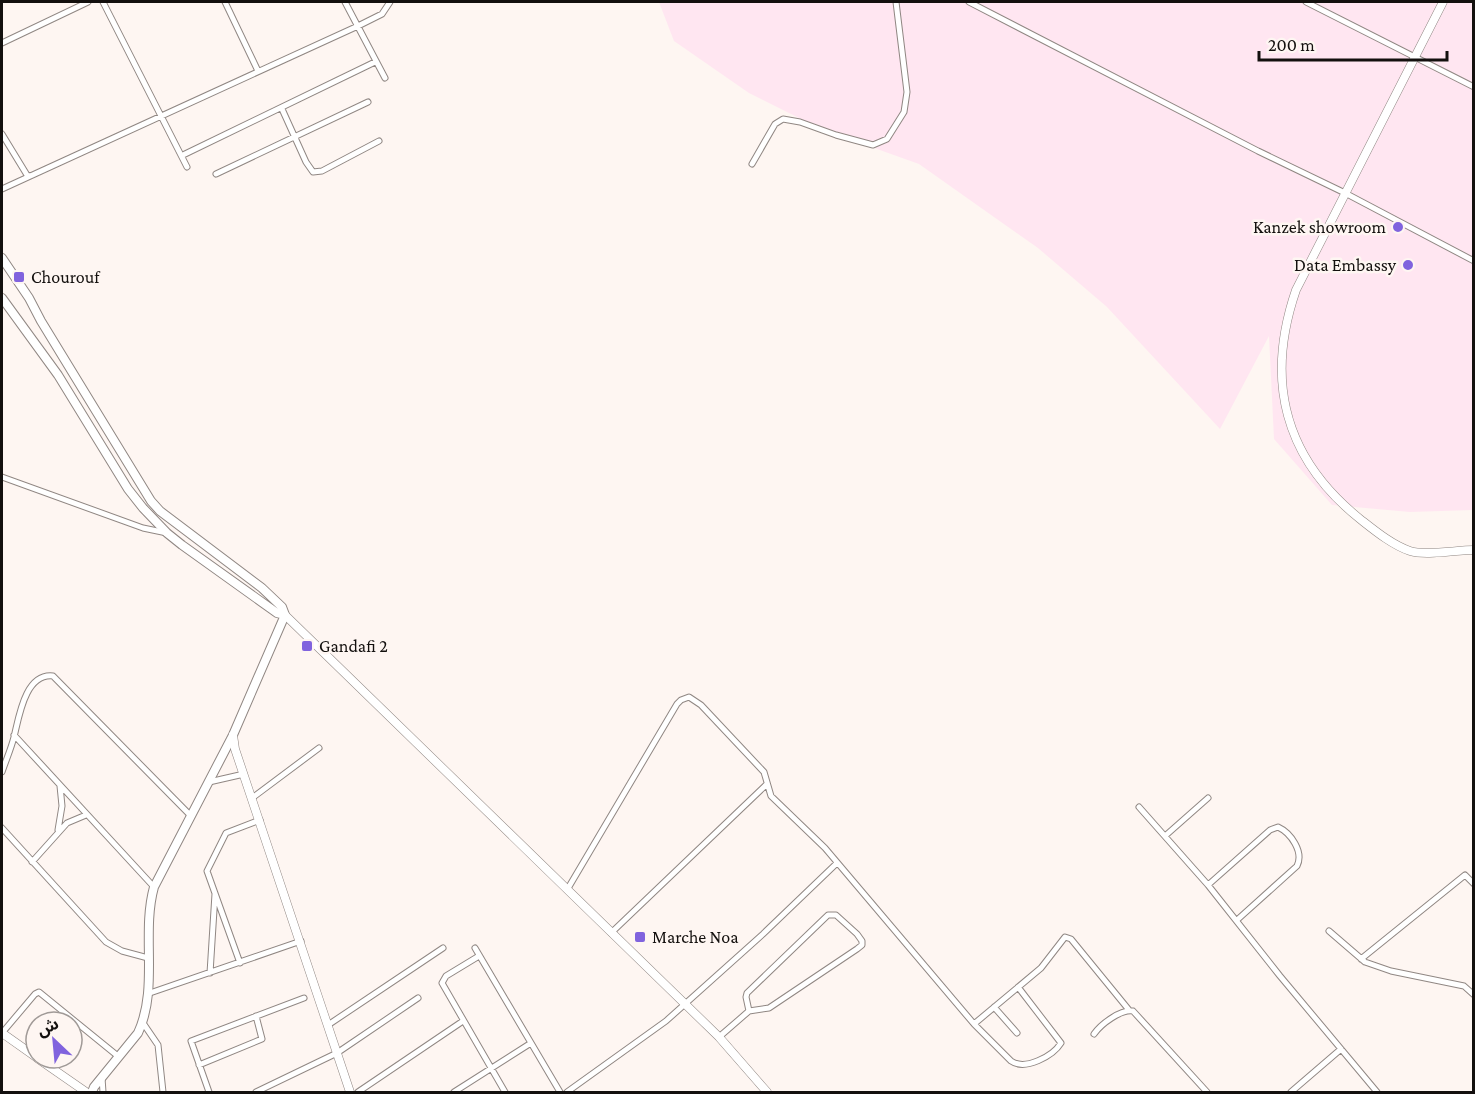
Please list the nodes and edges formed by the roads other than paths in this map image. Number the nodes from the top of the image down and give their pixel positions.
1 (88, 2) edge
2 (103, 2) edge
3 (225, 2) edge
4 (345, 2) edge
5 (390, 2) edge
6 (896, 2) edge
7 (969, 2) edge
8 (1306, 2) edge
9 (1443, 2) edge
10 (358, 26) junction
11 (2, 43) edge
12 (1414, 58) junction
13 (375, 62) junction
14 (258, 71) junction
15 (385, 78) dead end
16 (1473, 87) edge
17 (368, 102) dead end
18 (282, 109) junction
19 (162, 115) junction
20 (2, 134) edge
21 (295, 136) junction
22 (379, 141) dead end
23 (183, 155) junction
24 (752, 164) dead end
25 (187, 167) dead end
26 (216, 174) dead end
27 (30, 176) junction
28 (2, 189) edge
29 (1345, 193) junction
30 (2, 258) edge
31 (1473, 261) edge
32 (2, 298) edge
33 (5, 307) edge
34 (38, 315) junction
35 (23, 327) junction
36 (2, 477) edge
37 (167, 533) junction
38 (1473, 550) edge
39 (285, 615) junction
40 (14, 735) junction
41 (233, 735) junction
42 (319, 747) dead end
43 (2, 772) edge
44 (244, 774) junction
45 (208, 782) junction
46 (767, 784) junction
47 (60, 785) junction
48 (252, 798) junction
49 (1208, 798) dead end
50 (1139, 807) dead end
51 (86, 815) junction
52 (191, 816) junction
53 (260, 820) junction
54 (2, 828) edge
55 (58, 832) junction
56 (1165, 836) junction
57 (32, 862) junction
58 (837, 863) junction
59 (1473, 884) edge
60 (1208, 885) junction
61 (154, 887) junction
62 (567, 890) junction
63 (215, 893) junction
64 (1237, 920) junction
65 (1329, 931) dead end
66 (611, 933) junction
67 (301, 941) junction
68 (442, 948) dead end
69 (475, 948) dead end
70 (479, 956) junction
71 (148, 958) junction
72 (1361, 959) junction
73 (240, 963) junction
74 (210, 973) junction
75 (1018, 987) junction
76 (147, 994) junction
77 (1473, 995) edge
78 (304, 998) dead end
79 (418, 998) dead end
80 (685, 1005) junction
81 (994, 1007) junction
82 (1130, 1010) junction
83 (749, 1011) junction
84 (256, 1016) junction
85 (463, 1021) junction
86 (143, 1023) junction
87 (974, 1024) junction
88 (328, 1025) junction
89 (2, 1033) edge
90 (1017, 1033) dead end
91 (1094, 1034) dead end
92 (718, 1037) junction
93 (531, 1043) junction
94 (24, 1049) edge
95 (1341, 1049) junction
96 (337, 1053) junction
97 (119, 1057) junction
98 (199, 1065) junction
99 (491, 1069) junction
100 (54, 1070) edge
101 (102, 1078) junction
102 (86, 1092) edge
103 (92, 1092) edge
104 (103, 1092) edge
105 (164, 1092) edge
106 (209, 1092) edge
107 (256, 1092) edge
108 (350, 1092) edge
109 (358, 1092) edge
110 (454, 1092) edge
111 (505, 1092) edge
112 (561, 1092) edge
113 (567, 1092) edge
114 (767, 1092) edge
115 (1207, 1092) edge
116 (1291, 1092) edge
117 (1377, 1092) edge

1 - 11 street
2 - 19 street
3 - 14 street
4 - 10 street
5 - 10 street
6 - 24 street
7 - 29 street
8 - 12 street
9 - 12 street
10 - 13 street
10 - 14 street
12 - 16 street
12 - 29 street
13 - 15 street
13 - 18 street
14 - 19 street
17 - 21 street
18 - 21 street
18 - 23 street
19 - 23 street
19 - 27 street
20 - 27 street
21 - 22 street
21 - 26 street
23 - 25 street
27 - 28 street
29 - 31 street
29 - 38 street
30 - 34 main road
32 - 33 main road
33 - 35 main road
34 - 35 main road
34 - 39 main road
35 - 37 main road
36 - 37 street
37 - 39 main road
39 - 41 main road
39 - 62 street
40 - 43 street
40 - 47 street
40 - 52 street
41 - 44 street
41 - 45 main road
42 - 48 street
44 - 45 street
44 - 48 street
45 - 52 main road
46 - 58 street
46 - 62 street
46 - 66 street
47 - 51 street
47 - 55 street
48 - 53 street
49 - 56 street
50 - 56 street
51 - 55 street
51 - 61 street
52 - 61 main road
53 - 63 street
53 - 67 street
54 - 57 street
55 - 57 street
56 - 60 street
57 - 71 street
58 - 80 street
58 - 87 street
59 - 72 street
60 - 64 street
60 - 64 street
61 - 71 main road
62 - 66 street
63 - 73 street
63 - 74 street
64 - 95 street
65 - 72 street
66 - 80 street
67 - 73 street
67 - 88 street
68 - 88 street
69 - 70 street
70 - 85 street
70 - 93 street
71 - 76 main road
72 - 77 street
73 - 74 street
74 - 76 street
75 - 81 street
75 - 82 street
75 - 87 street
76 - 86 main road
78 - 84 street
79 - 96 street
80 - 92 street
80 - 113 street
81 - 87 street
81 - 90 street
82 - 91 street
82 - 115 street
83 - 83 street
83 - 92 street
84 - 98 street
84 - 98 street
85 - 99 street
85 - 109 street
86 - 97 main road
86 - 105 street
88 - 96 street
89 - 94 street
89 - 97 street
92 - 114 street
93 - 99 street
93 - 112 street
95 - 116 street
95 - 117 street
96 - 107 street
96 - 108 street
97 - 101 main road
98 - 106 street
99 - 110 street
99 - 111 street
100 - 102 street
101 - 103 main road
101 - 104 street

